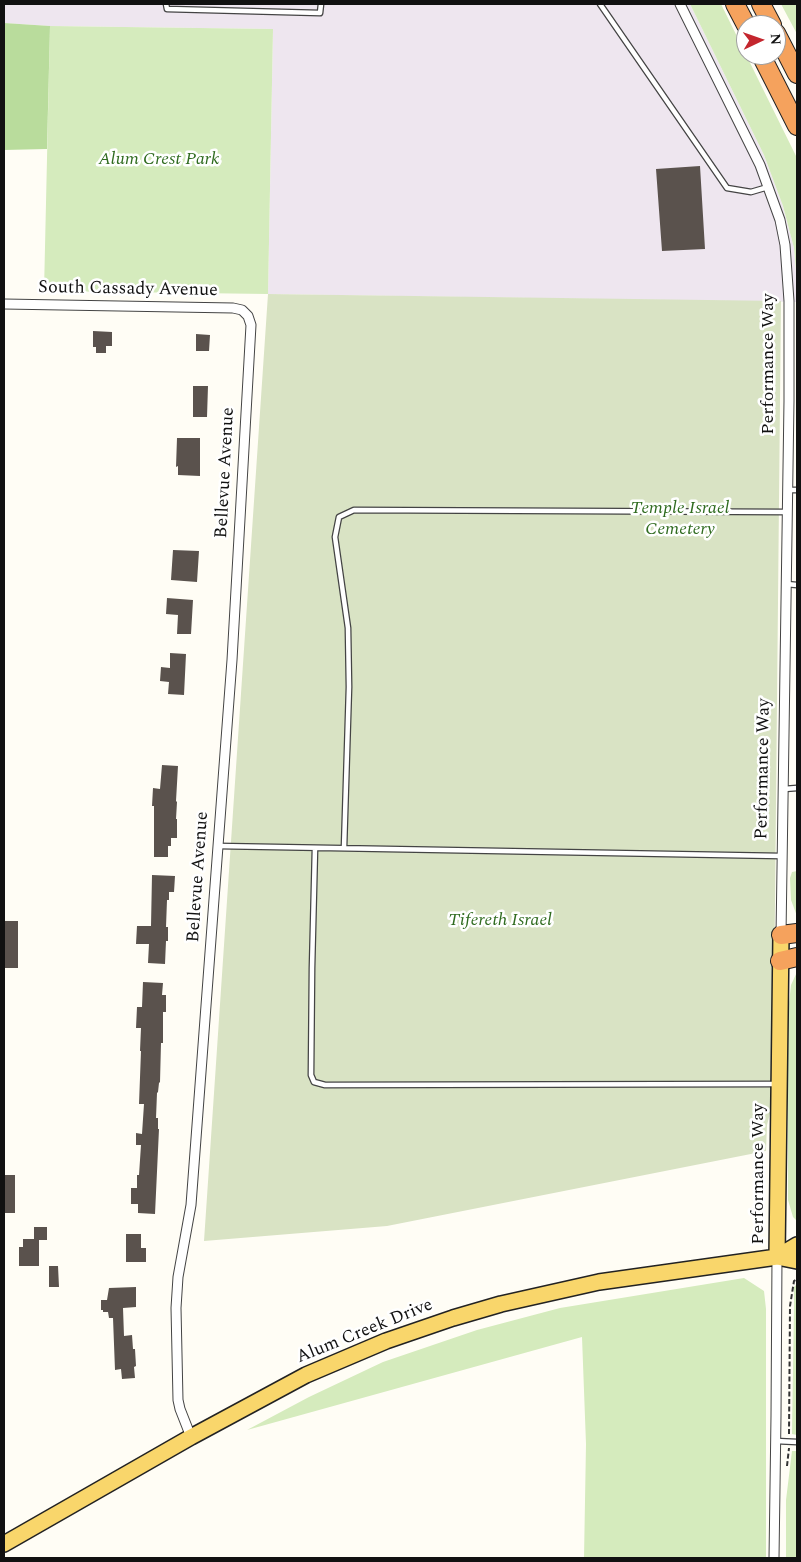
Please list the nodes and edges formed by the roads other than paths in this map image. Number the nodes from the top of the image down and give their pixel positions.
1 (166, 4) edge
2 (321, 4) edge
3 (600, 4) edge
4 (680, 4) edge
5 (786, 53) edge
6 (766, 65) edge
7 (797, 74) edge
8 (797, 126) edge
9 (768, 188) junction
10 (4, 304) edge
11 (248, 316) joint
12 (787, 490) junction
13 (797, 490) edge
14 (787, 512) junction
15 (786, 584) junction
16 (797, 585) edge
17 (797, 788) edge
18 (782, 790) junction
19 (218, 846) junction
20 (315, 848) junction
21 (344, 848) junction
22 (781, 856) junction
23 (789, 934) edge
24 (797, 956) edge
25 (780, 961) junction
26 (778, 1084) junction
27 (797, 1245) edge
28 (776, 1257) junction
29 (797, 1262) edge
30 (192, 1437) junction
31 (776, 1441) junction
32 (797, 1442) edge
33 (4, 1544) edge
34 (774, 1558) edge

1 - 2 lane
3 - 9 lane
4 - 9 street, Performance Way
5 - 7 highway
6 - 8 highway
9 - 12 street, Performance Way
10 - 11 street, South Cassady Avenue
11 - 19 street, Bellevue Avenue
12 - 13 lane
12 - 14 street, Performance Way
14 - 15 street, Performance Way
14 - 21 lane
15 - 16 lane
15 - 18 street, Performance Way
17 - 18 lane
18 - 22 street, Performance Way
19 - 20 lane
19 - 30 street, Bellevue Avenue
20 - 21 lane
20 - 26 lane
21 - 22 lane
22 - 23 street, Performance Way
23 - 25 main road, Performance Way
24 - 25 highway
25 - 26 main road, Performance Way
26 - 28 main road, Performance Way
27 - 28 main road, Alum Creek Drive
28 - 29 main road, Alum Creek Drive
28 - 30 main road, Alum Creek Drive
28 - 31 street, Performance Way
30 - 33 main road, Alum Creek Drive
31 - 32 lane
31 - 34 street, Performance Way

